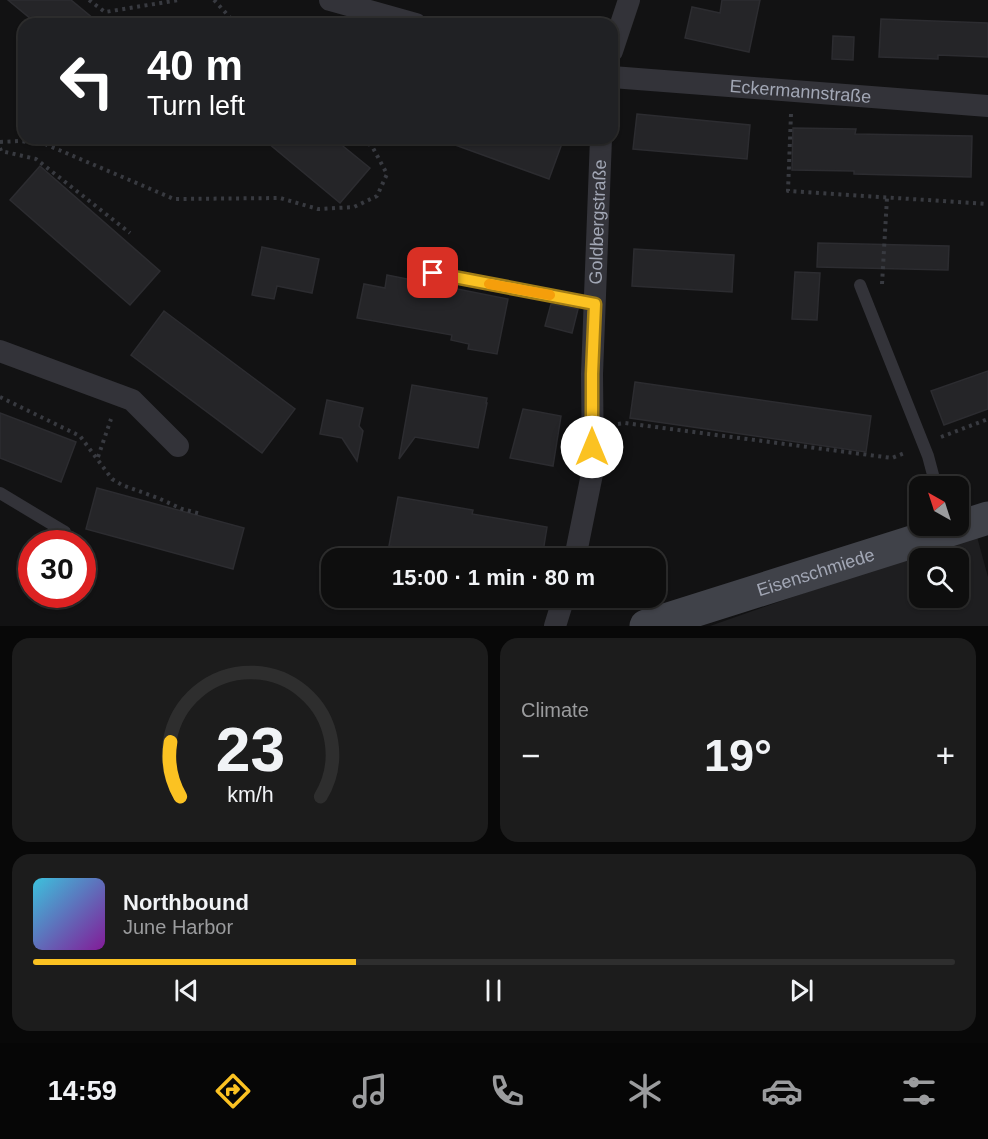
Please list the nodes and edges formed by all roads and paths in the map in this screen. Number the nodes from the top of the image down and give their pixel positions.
1 (89, 0) edge
2 (179, 0) edge
3 (214, 0) edge
4 (330, 0) edge
5 (629, 0) edge
6 (230, 18) edge
7 (394, 18) edge
8 (618, 33) edge
9 (618, 78) edge
10 (791, 92) junction
11 (988, 106) edge
12 (18, 141) edge
13 (0, 142) edge
14 (45, 144) edge
15 (369, 144) edge
16 (601, 144) edge
17 (0, 148) edge
18 (887, 198) junction
19 (988, 204) edge
20 (130, 233) dead end
21 (433, 273) dead end
22 (860, 285) dead end
23 (882, 285) dead end
24 (595, 304) junction
25 (0, 351) edge
26 (119, 395) junction
27 (0, 397) edge
28 (988, 419) edge
29 (592, 426) junction
30 (923, 444) junction
31 (178, 446) dead end
32 (97, 458) junction
33 (933, 476) edge
34 (0, 493) edge
35 (201, 514) dead end
36 (988, 518) edge
37 (969, 523) edge
38 (62, 530) edge
39 (924, 536) edge
40 (577, 548) edge
41 (561, 608) edge
42 (555, 626) edge
43 (646, 626) edge

1 - 2 path
3 - 6 path
4 - 7 street
5 - 8 street
9 - 10 street, Eckermannstraße
10 - 11 street, Eckermannstraße
10 - 18 path
12 - 13 path
14 - 15 path
16 - 24 street, Goldbergstraße
17 - 20 path
18 - 19 path
18 - 23 path
21 - 24 lane
22 - 30 lane
24 - 29 street, Goldbergstraße
25 - 26 street
26 - 31 street
26 - 32 path
27 - 32 path
28 - 30 path
29 - 30 path
29 - 40 street, Goldbergstraße
30 - 33 lane
32 - 35 path
34 - 38 lane
36 - 37 street, Eisenschmiede
39 - 43 street, Eisenschmiede
41 - 42 street

